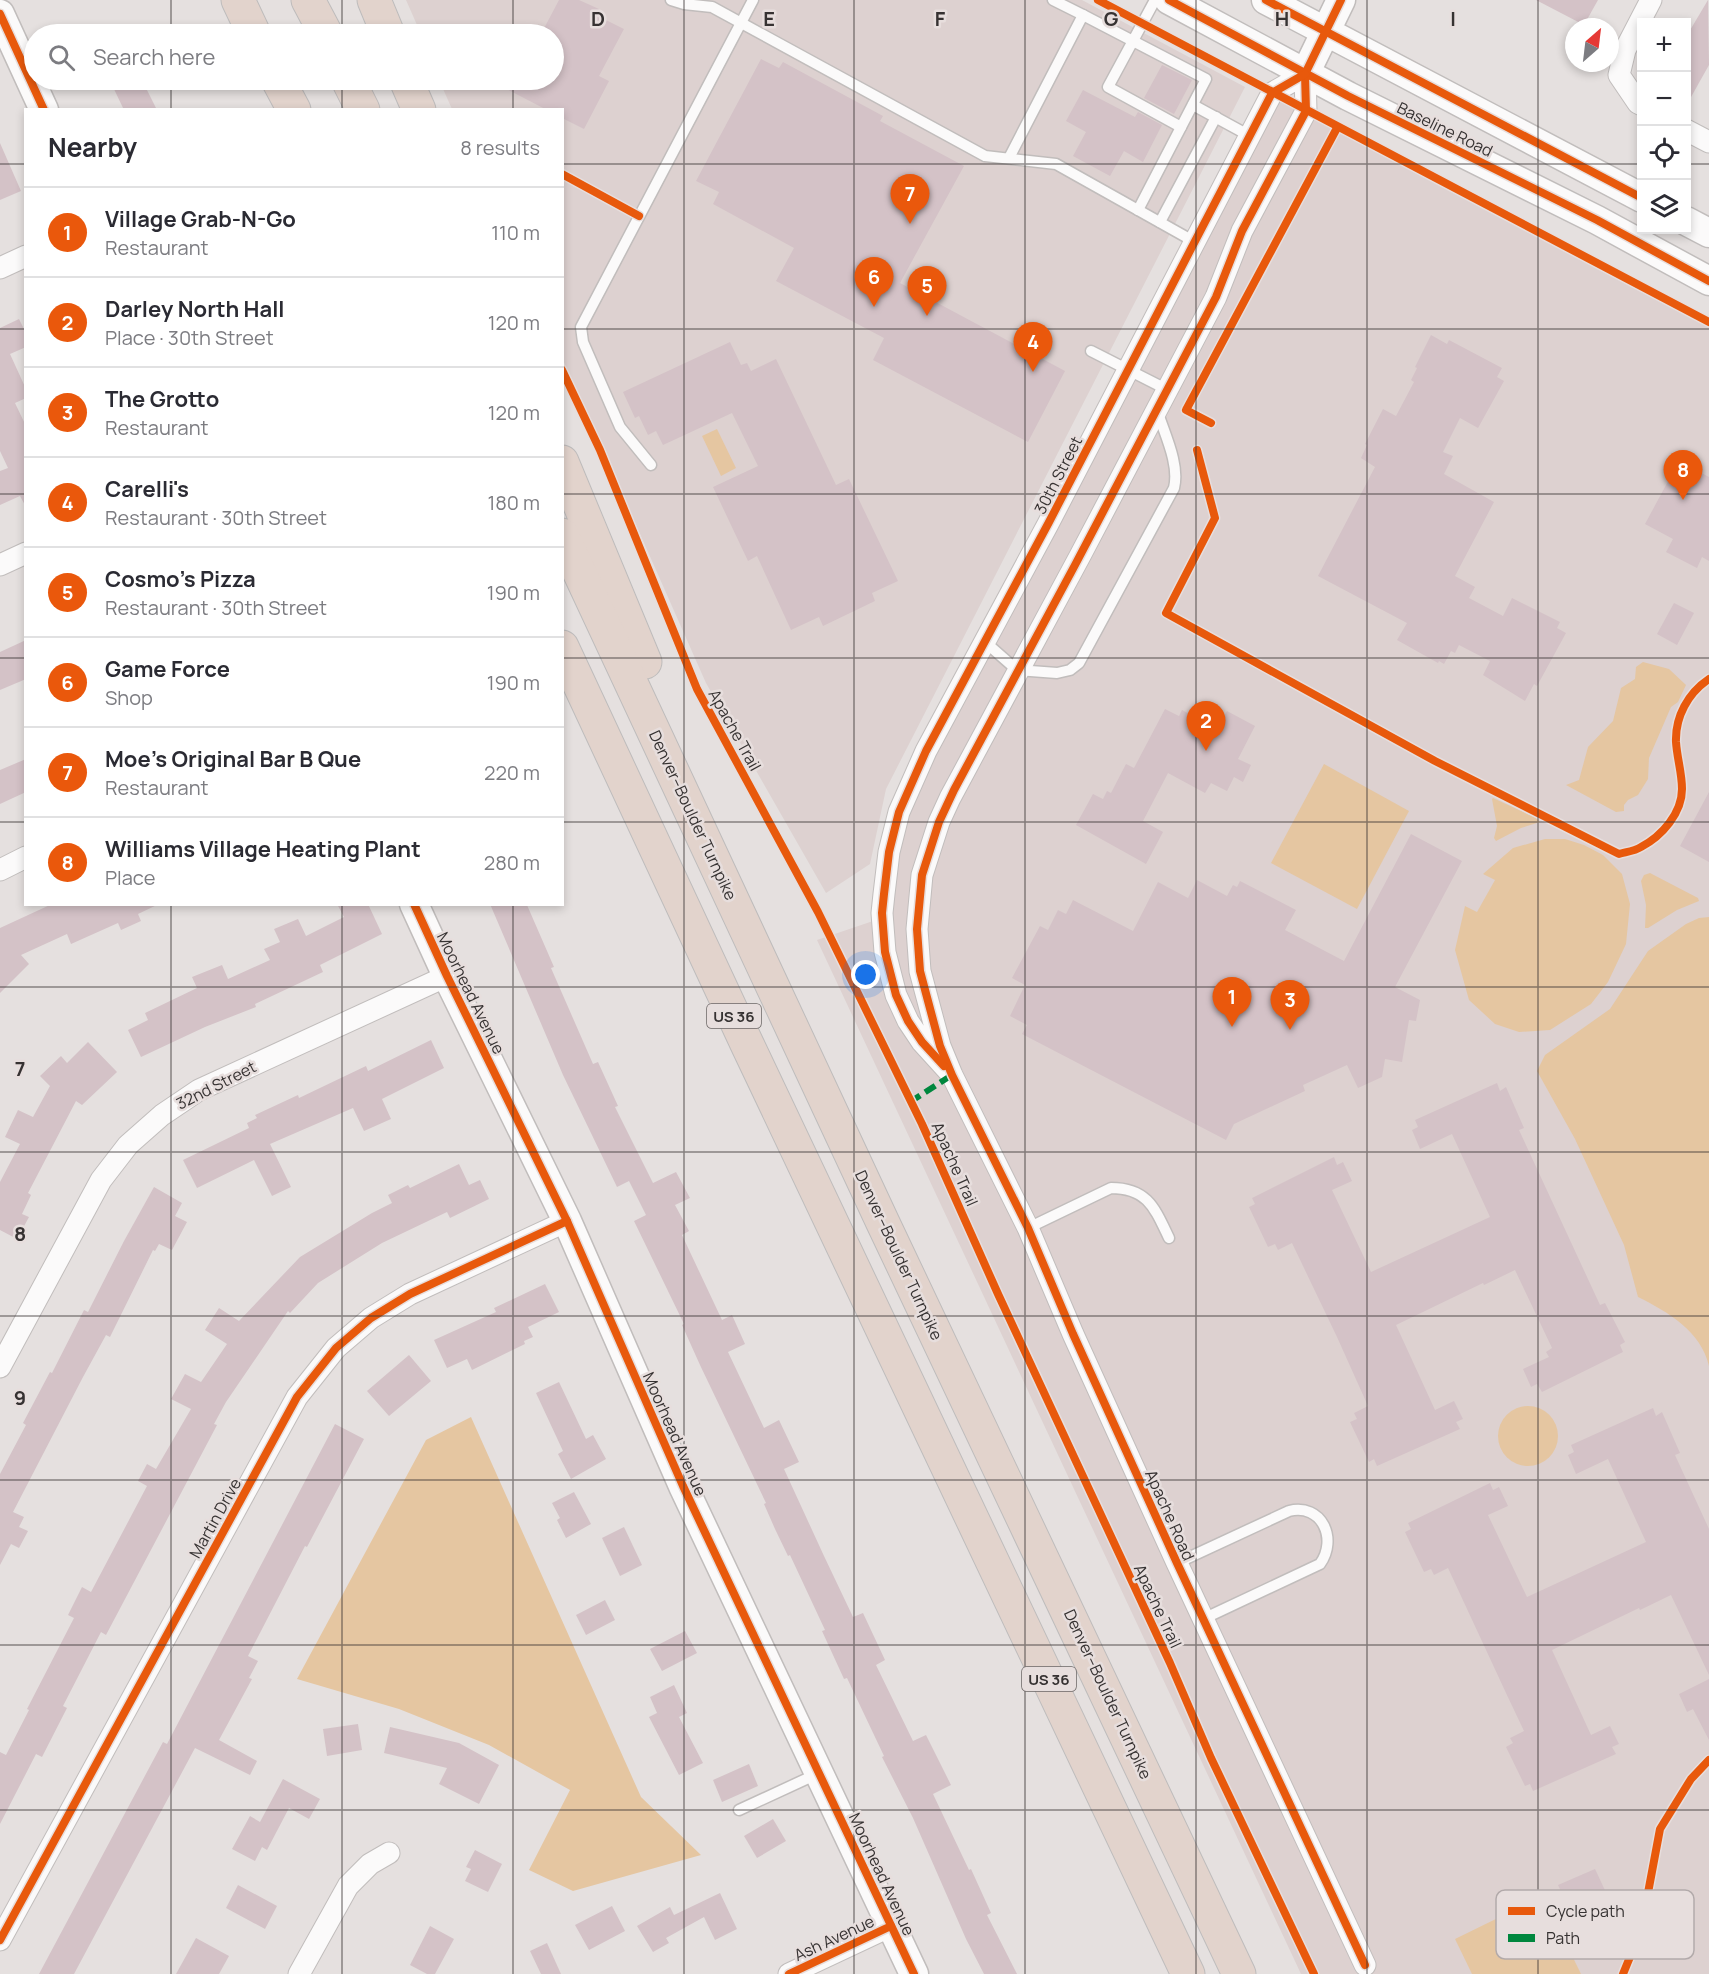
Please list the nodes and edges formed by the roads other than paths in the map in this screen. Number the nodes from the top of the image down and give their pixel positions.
1 (238, 0) edge
2 (261, 0) edge
3 (308, 0) edge
4 (374, 0) edge
5 (671, 0) edge
6 (753, 0) edge
7 (1053, 0) edge
8 (1155, 0) edge
9 (1169, 0) edge
10 (1266, 0) edge
11 (1341, 0) edge
12 (1652, 0) edge
13 (714, 3) edge
14 (0, 14) edge
15 (1083, 15) junction
16 (741, 23) junction
17 (249, 24) edge
18 (272, 24) edge
19 (321, 24) edge
20 (384, 24) edge
21 (1325, 32) junction
22 (1133, 41) junction
23 (24, 66) edge
24 (1305, 74) junction
25 (35, 90) edge
26 (283, 90) edge
27 (303, 90) edge
28 (353, 90) edge
29 (410, 90) edge
30 (1637, 102) edge
31 (1193, 105) junction
32 (43, 108) edge
33 (293, 108) edge
34 (311, 108) edge
35 (362, 108) edge
36 (418, 108) edge
37 (1216, 117) junction
38 (1181, 127) junction
39 (1691, 132) edge
40 (1250, 136) junction
41 (1709, 142) edge
42 (1009, 158) junction
43 (1637, 196) edge
44 (1138, 210) junction
45 (1160, 222) junction
46 (1691, 224) edge
47 (1709, 233) edge
48 (1195, 242) junction
49 (24, 257) edge
50 (0, 268) edge
51 (1709, 281) edge
52 (1091, 351) dead end
53 (1127, 369) junction
54 (1161, 399) junction
55 (651, 465) dead end
56 (564, 467) edge
57 (564, 539) edge
58 (24, 554) edge
59 (0, 566) edge
60 (983, 641) junction
61 (564, 651) edge
62 (1017, 670) junction
63 (24, 858) edge
64 (0, 870) edge
65 (415, 906) edge
66 (882, 913) joint
67 (447, 976) junction
68 (801, 1048) junction
69 (952, 1075) junction
70 (567, 1221) junction
71 (1028, 1228) junction
72 (1170, 1238) dead end
73 (0, 1367) edge
74 (1177, 1563) junction
75 (1203, 1619) junction
76 (820, 1773) junction
77 (739, 1810) dead end
78 (389, 1853) dead end
79 (891, 1926) junction
80 (0, 1940) edge
81 (1365, 1965) dead end
82 (299, 1974) edge
83 (789, 1974) edge
84 (914, 1974) edge
85 (1188, 1974) edge
86 (1239, 1974) edge

1 - 17 highway
2 - 18 highway
3 - 19 highway
4 - 20 highway
5 - 13 lane
6 - 16 lane
7 - 15 lane
8 - 22 lane
9 - 24 street, Baseline Road
10 - 21 street, Baseline Road
11 - 21 street
12 - 30 street
13 - 16 lane
14 - 23 street
15 - 22 lane
15 - 42 lane
16 - 42 lane
16 - 55 lane
21 - 24 street
21 - 43 street, Baseline Road
22 - 31 lane
22 - 38 lane
24 - 40 street, 30th Street
24 - 51 street, Baseline Road
24 - 54 street
25 - 32 street
26 - 33 highway
27 - 34 highway
28 - 35 highway
29 - 36 highway
31 - 37 lane
31 - 38 lane
37 - 40 lane
37 - 45 lane
38 - 44 lane
39 - 41 street
40 - 48 street, 30th Street
42 - 44 lane
44 - 45 lane
45 - 48 lane
46 - 47 street
48 - 53 street, 30th Street
49 - 50 street
52 - 53 lane
53 - 54 lane
53 - 60 street, 30th Street
54 - 62 street
54 - 62 lane
56 - 68 highway
57 - 68 highway, Denver–Boulder Turnpike / US 36
58 - 59 street
60 - 62 lane
60 - 66 street, 30th Street
61 - 85 highway, US 36
62 - 69 street, Apache Road
63 - 64 street
65 - 67 street, Moorhead Avenue
66 - 69 street, Apache Road
67 - 70 street, Moorhead Avenue
67 - 73 street, 32nd Street
68 - 86 highway, Denver–Boulder Turnpike / US 36
69 - 71 street, Apache Road
70 - 76 street, Moorhead Avenue
70 - 80 street, Martin Drive
71 - 72 lane
71 - 74 street, Apache Road
74 - 75 street, Apache Road
74 - 75 lane
75 - 81 street, Apache Road
76 - 77 lane
76 - 79 street, Moorhead Avenue
78 - 82 street
79 - 83 street, Ash Avenue
79 - 84 street, Moorhead Avenue

